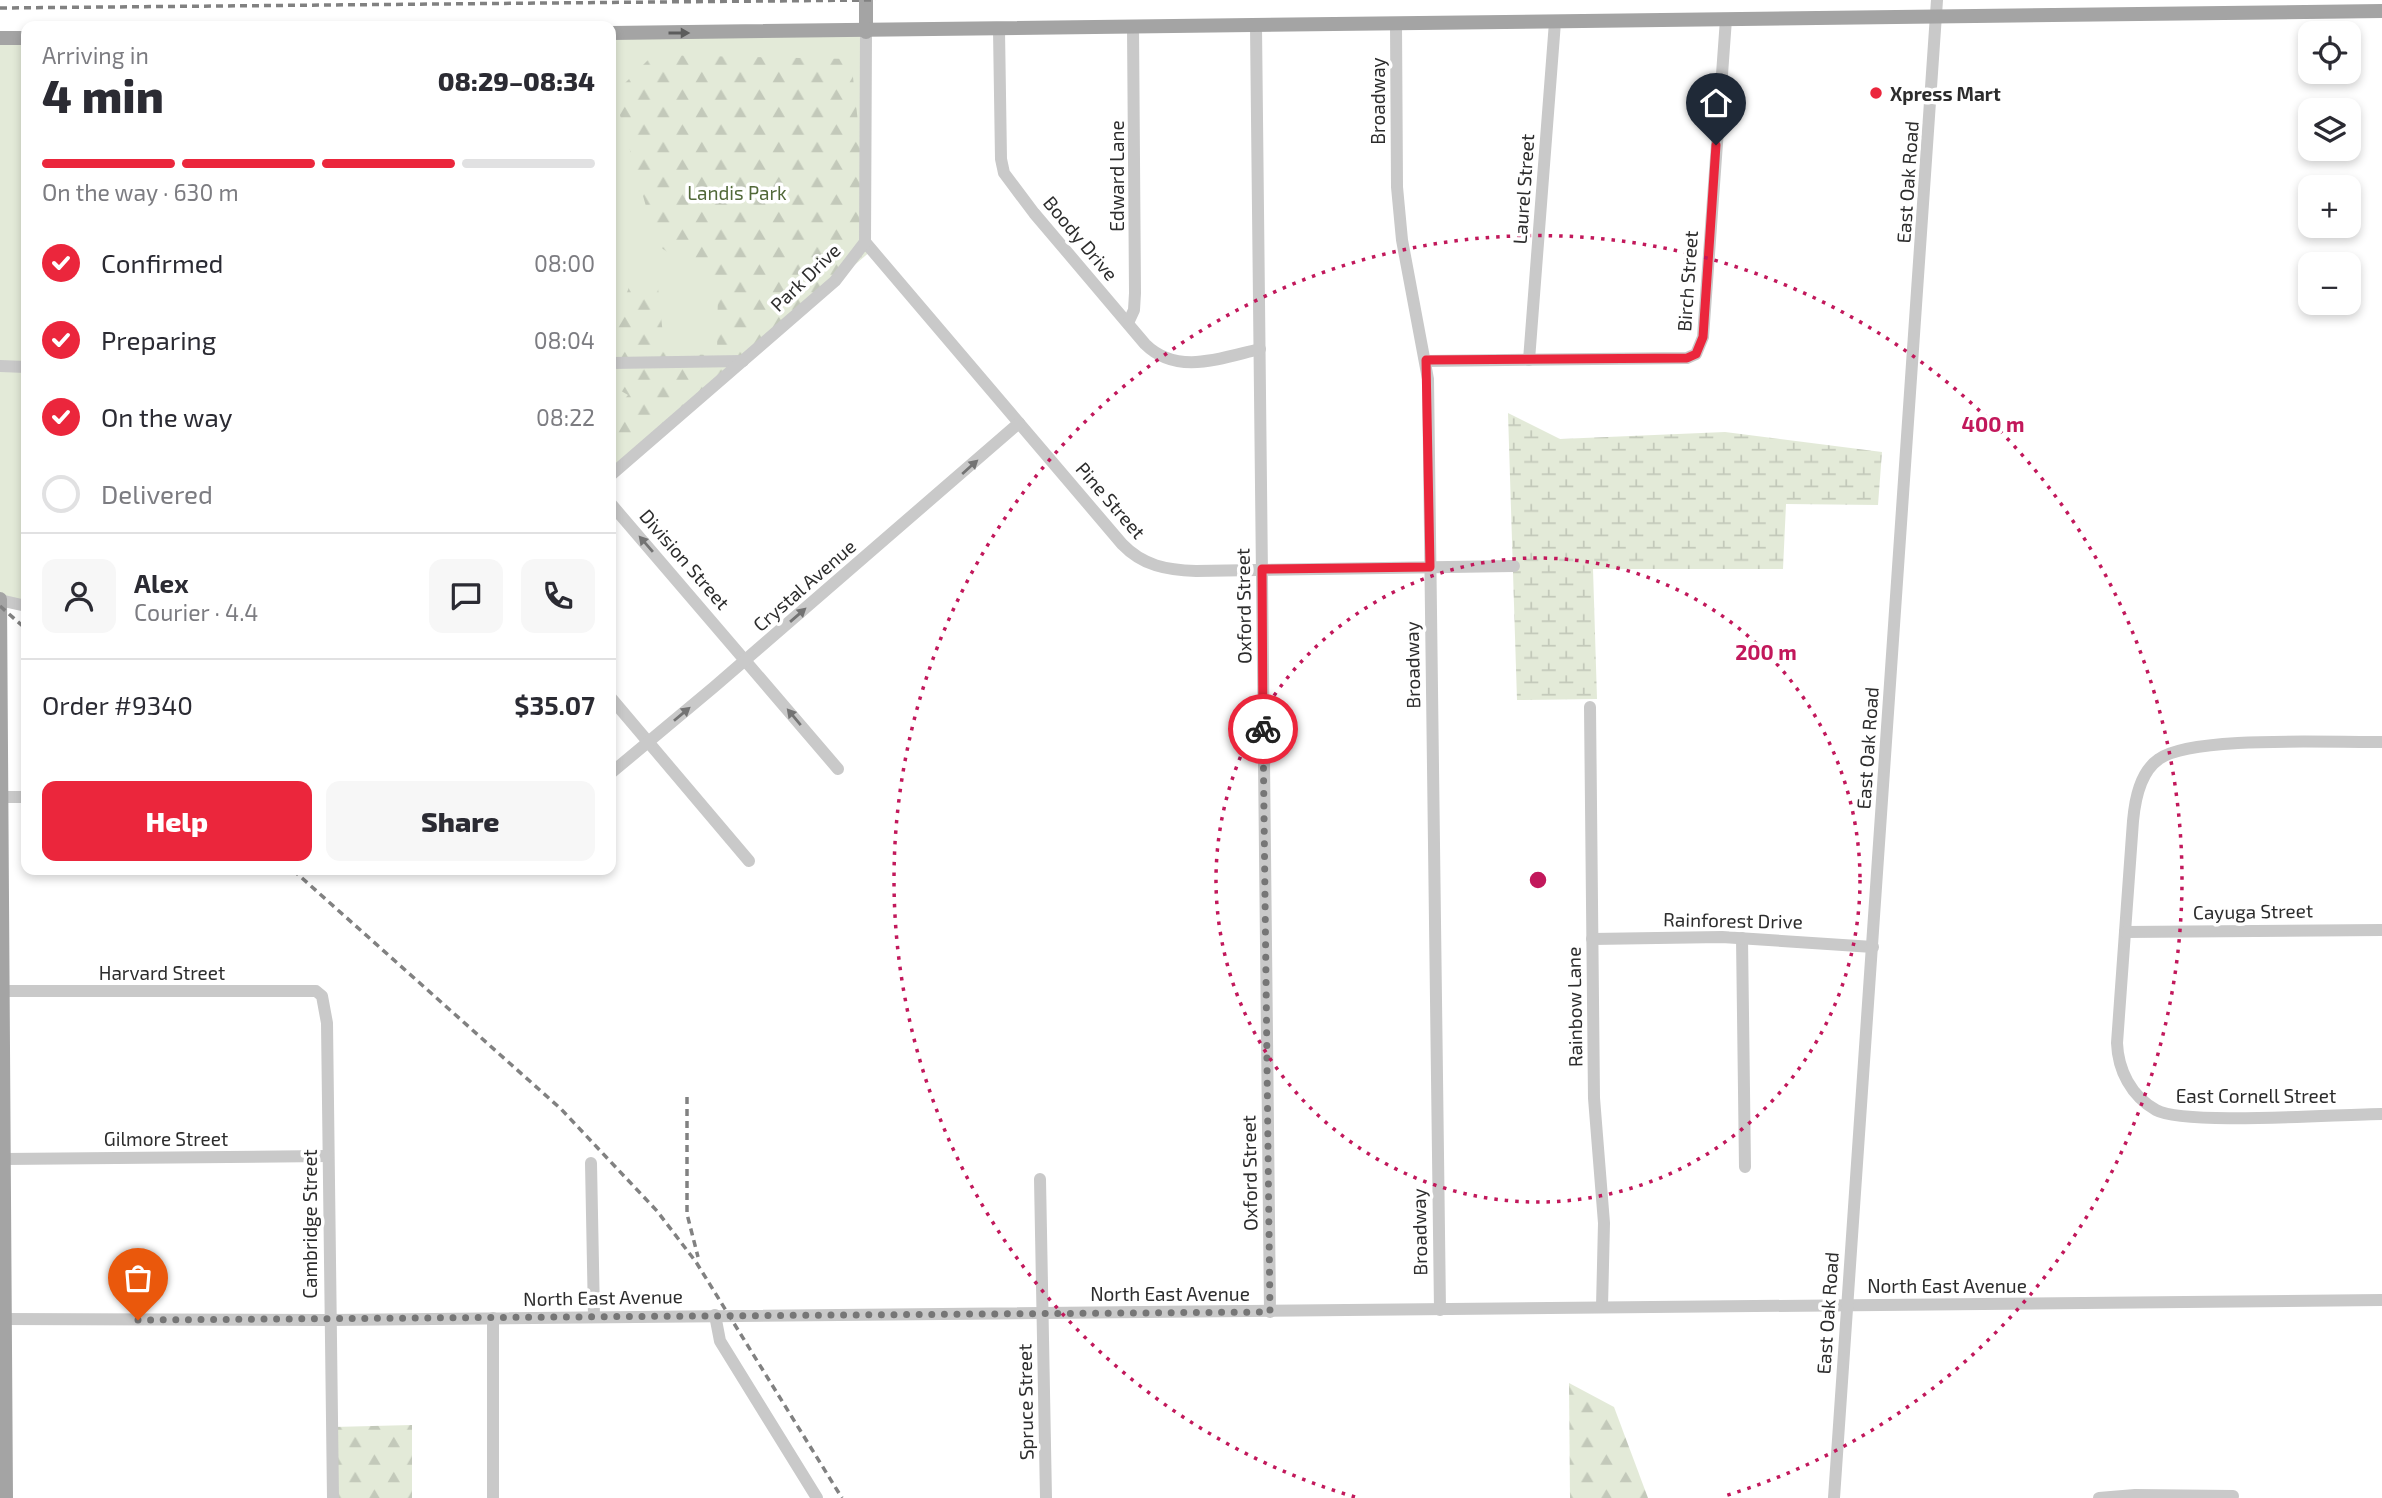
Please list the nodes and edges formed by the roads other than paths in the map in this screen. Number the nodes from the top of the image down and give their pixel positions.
1 (866, 0) edge
2 (1937, 0) edge
3 (2382, 11) edge
4 (1937, 16) junction
5 (1726, 19) junction
6 (1555, 22) junction
7 (1396, 24) junction
8 (1256, 26) junction
9 (1133, 27) junction
10 (999, 30) junction
11 (866, 32) junction
12 (616, 33) edge
13 (0, 38) edge
14 (21, 38) edge
15 (865, 242) junction
16 (1128, 323) junction
17 (1259, 349) junction
18 (1529, 359) junction
19 (1426, 360) junction
20 (743, 361) junction
21 (616, 363) edge
22 (0, 366) edge
23 (21, 366) edge
24 (1019, 423) junction
25 (616, 471) edge
26 (616, 509) edge
27 (1514, 566) dead end
28 (1430, 567) junction
29 (1262, 569) junction
30 (0, 600) edge
31 (21, 605) edge
32 (746, 660) junction
33 (0, 694) edge
34 (616, 704) edge
35 (1590, 707) dead end
36 (648, 742) junction
37 (2382, 742) edge
38 (616, 769) edge
39 (838, 769) dead end
40 (0, 797) edge
41 (21, 797) edge
42 (749, 861) dead end
43 (2382, 929) edge
44 (2125, 932) junction
45 (1742, 938) junction
46 (1592, 939) junction
47 (1873, 947) junction
48 (3, 991) junction
49 (320, 993) joint
50 (1, 1026) edge
51 (2382, 1114) edge
52 (328, 1156) junction
53 (4, 1159) junction
54 (591, 1163) dead end
55 (1745, 1167) dead end
56 (1040, 1179) dead end
57 (2382, 1300) edge
58 (1847, 1305) junction
59 (1602, 1307) junction
60 (1440, 1310) junction
61 (1270, 1312) junction
62 (1042, 1313) junction
63 (715, 1315) junction
64 (594, 1316) junction
65 (493, 1318) junction
66 (2, 1319) edge
67 (329, 1320) junction
68 (2233, 1496) dead end
69 (6, 1498) edge
70 (333, 1498) edge
71 (493, 1498) edge
72 (817, 1498) edge
73 (1046, 1498) edge
74 (1834, 1498) edge
75 (2099, 1498) edge

1 - 11 main road
2 - 4 street, East Oak Road
3 - 4 main road
4 - 5 main road
4 - 47 street, East Oak Road
5 - 6 main road
5 - 18 street, Birch Street
6 - 7 main road
6 - 18 street, Laurel Street
7 - 8 main road
7 - 19 street, Broadway
8 - 9 main road
8 - 17 street, Oxford Street
9 - 10 main road
9 - 16 street, Edward Lane
10 - 11 main road
10 - 16 street, Boody Drive
12 -> 11 main road
11 - 15 street, Park Drive
13 - 14 main road
15 - 20 street, Park Drive
15 - 24 street, Pine Street
16 - 17 street, Boody Drive
17 - 29 street, Oxford Street
18 - 19 street, Birch Street
19 - 28 street, Broadway
20 - 21 street
20 - 25 street, Park Drive
22 - 23 street
24 - 29 street, Pine Street
32 -> 24 street, Crystal Avenue
32 -> 26 street, Division Street
27 - 28 street, Pine Street
28 - 29 street, Pine Street
28 - 60 street, Broadway
29 - 61 street, Oxford Street
30 - 31 street
30 - 33 main road
36 -> 32 street, Crystal Avenue
39 -> 32 street, Division Street
33 - 40 main road
34 - 36 street
35 - 46 street, Rainbow Lane
36 - 38 street, Crystal Avenue
36 - 42 street
37 - 44 street, East Cornell Street
40 - 41 street
40 - 48 main road
43 - 44 street, Cayuga Street
44 - 51 street, East Cornell Street
45 - 46 street, Rainforest Drive
45 - 47 street, Rainforest Drive
45 - 55 street
46 - 59 street, Rainbow Lane
47 - 58 street, East Oak Road
48 - 49 street, Harvard Street
48 - 50 main road
49 - 52 street, Cambridge Street
50 - 53 main road
52 - 53 street, Gilmore Street
52 - 67 street, Cambridge Street
53 - 66 main road
54 - 64 street
56 - 62 street, Spruce Street
57 - 58 street, North East Avenue
58 - 59 street, North East Avenue
58 - 74 street, East Oak Road
59 - 60 street, North East Avenue
60 - 61 street, North East Avenue
61 - 62 street, North East Avenue
62 - 63 street, North East Avenue
62 - 73 street, Spruce Street
63 - 64 street, North East Avenue
63 - 72 street
64 - 65 street, North East Avenue
65 - 67 street, North East Avenue
65 - 71 street
66 - 67 street, North East Avenue
66 - 69 main road
67 - 70 street, Cambridge Street
68 - 75 street

